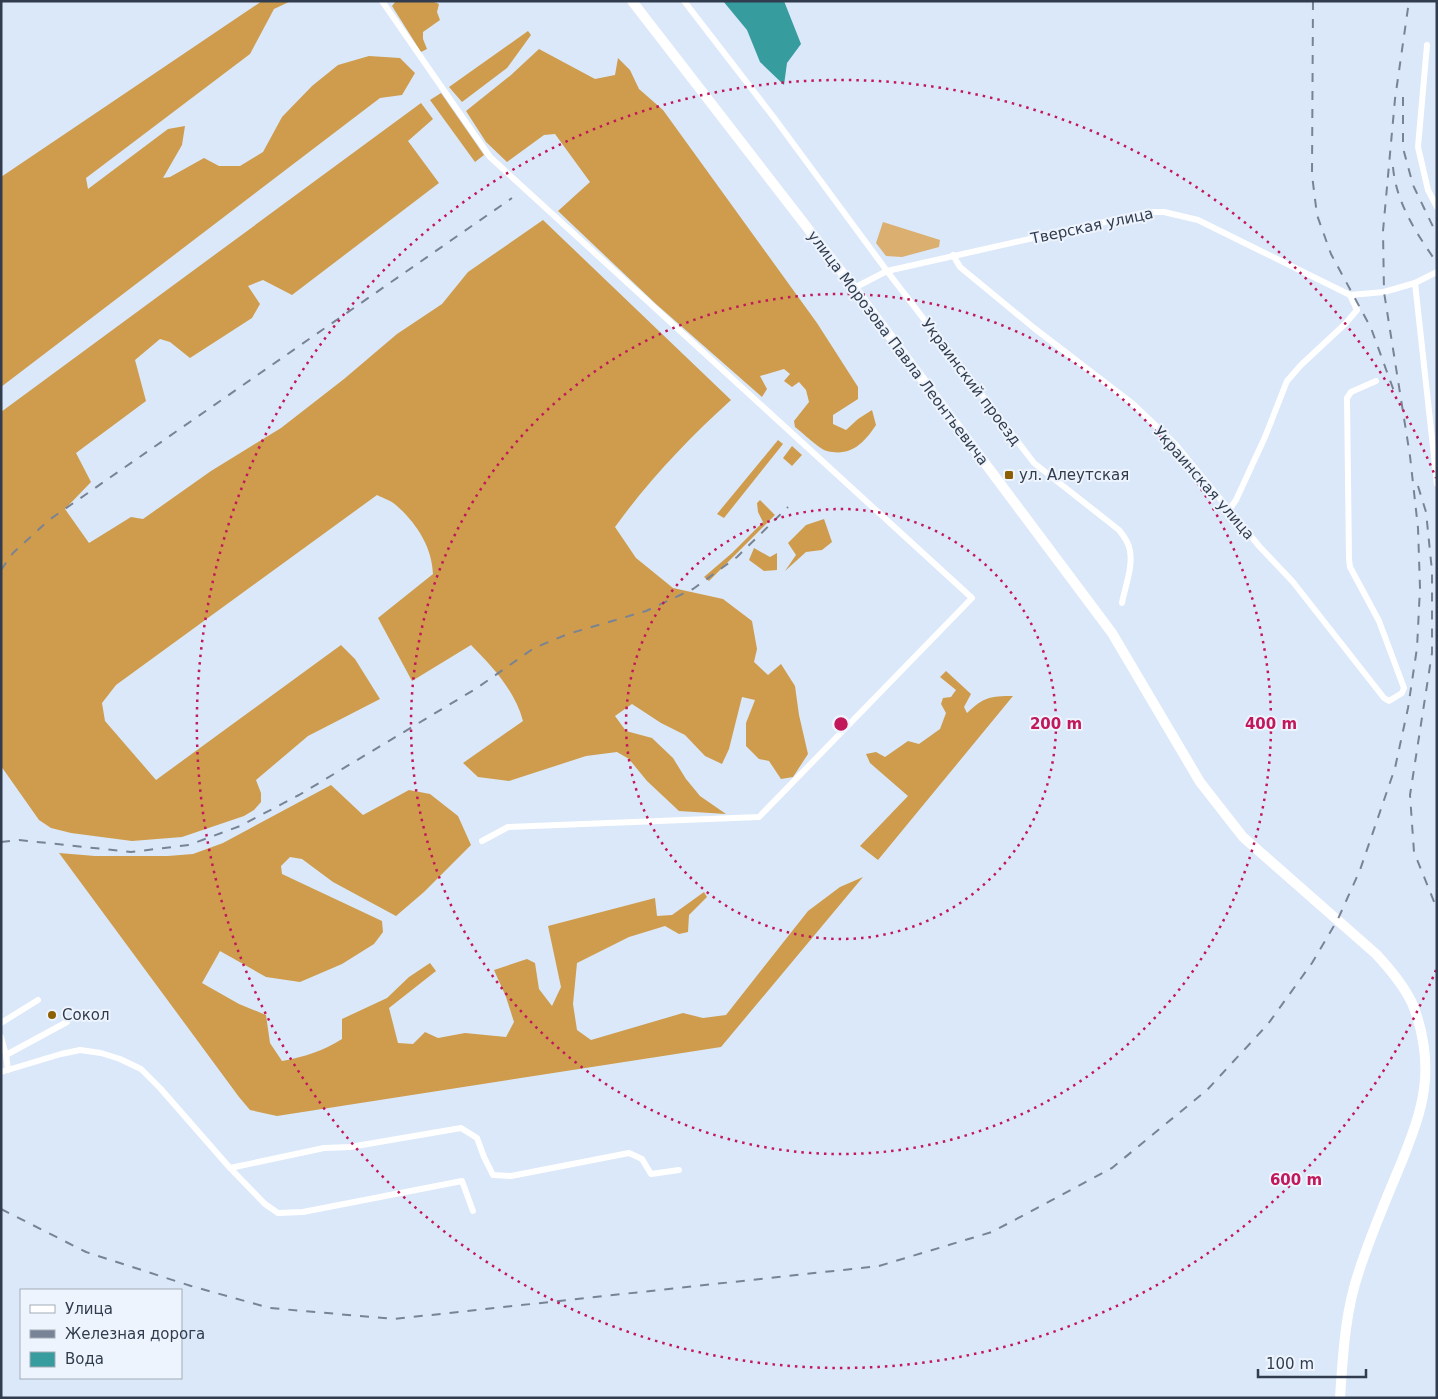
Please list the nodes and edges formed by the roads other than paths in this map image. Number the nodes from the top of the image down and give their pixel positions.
1 (382, 1) edge
2 (632, 1) edge
3 (684, 1) edge
4 (1427, 46) dead end
5 (1437, 207) edge
6 (954, 255) junction
7 (888, 272) junction
8 (1437, 272) edge
9 (1415, 282) junction
10 (854, 288) junction
11 (1350, 295) junction
12 (1376, 381) dead end
13 (1437, 484) edge
14 (1229, 510) junction
15 (1122, 603) dead end
16 (482, 841) dead end
17 (38, 1000) dead end
18 (67, 1022) dead end
19 (1, 1023) edge
20 (1, 1037) edge
21 (6, 1055) junction
22 (4, 1071) edge
23 (230, 1168) junction
24 (679, 1170) dead end
25 (473, 1210) dead end
26 (1340, 1398) edge

1 - 16 street
2 - 10 main road, улица Морозова Павла Леонтьевича
3 - 7 street, Украинский проезд
4 - 5 street
6 - 7 street, Тверская улица
6 - 11 street, Тверская улица
6 - 14 street, Украинская улица
7 - 10 street, Тверская улица
7 - 15 street, Украинский проезд
8 - 9 street
9 - 11 street
9 - 13 street
10 - 26 main road, улица Морозова Павла Леонтьевича
11 - 14 street
12 - 14 street, Украинская улица
17 - 19 street
18 - 21 street
20 - 21 street
21 - 22 street
22 - 23 street
23 - 24 street
23 - 25 street

